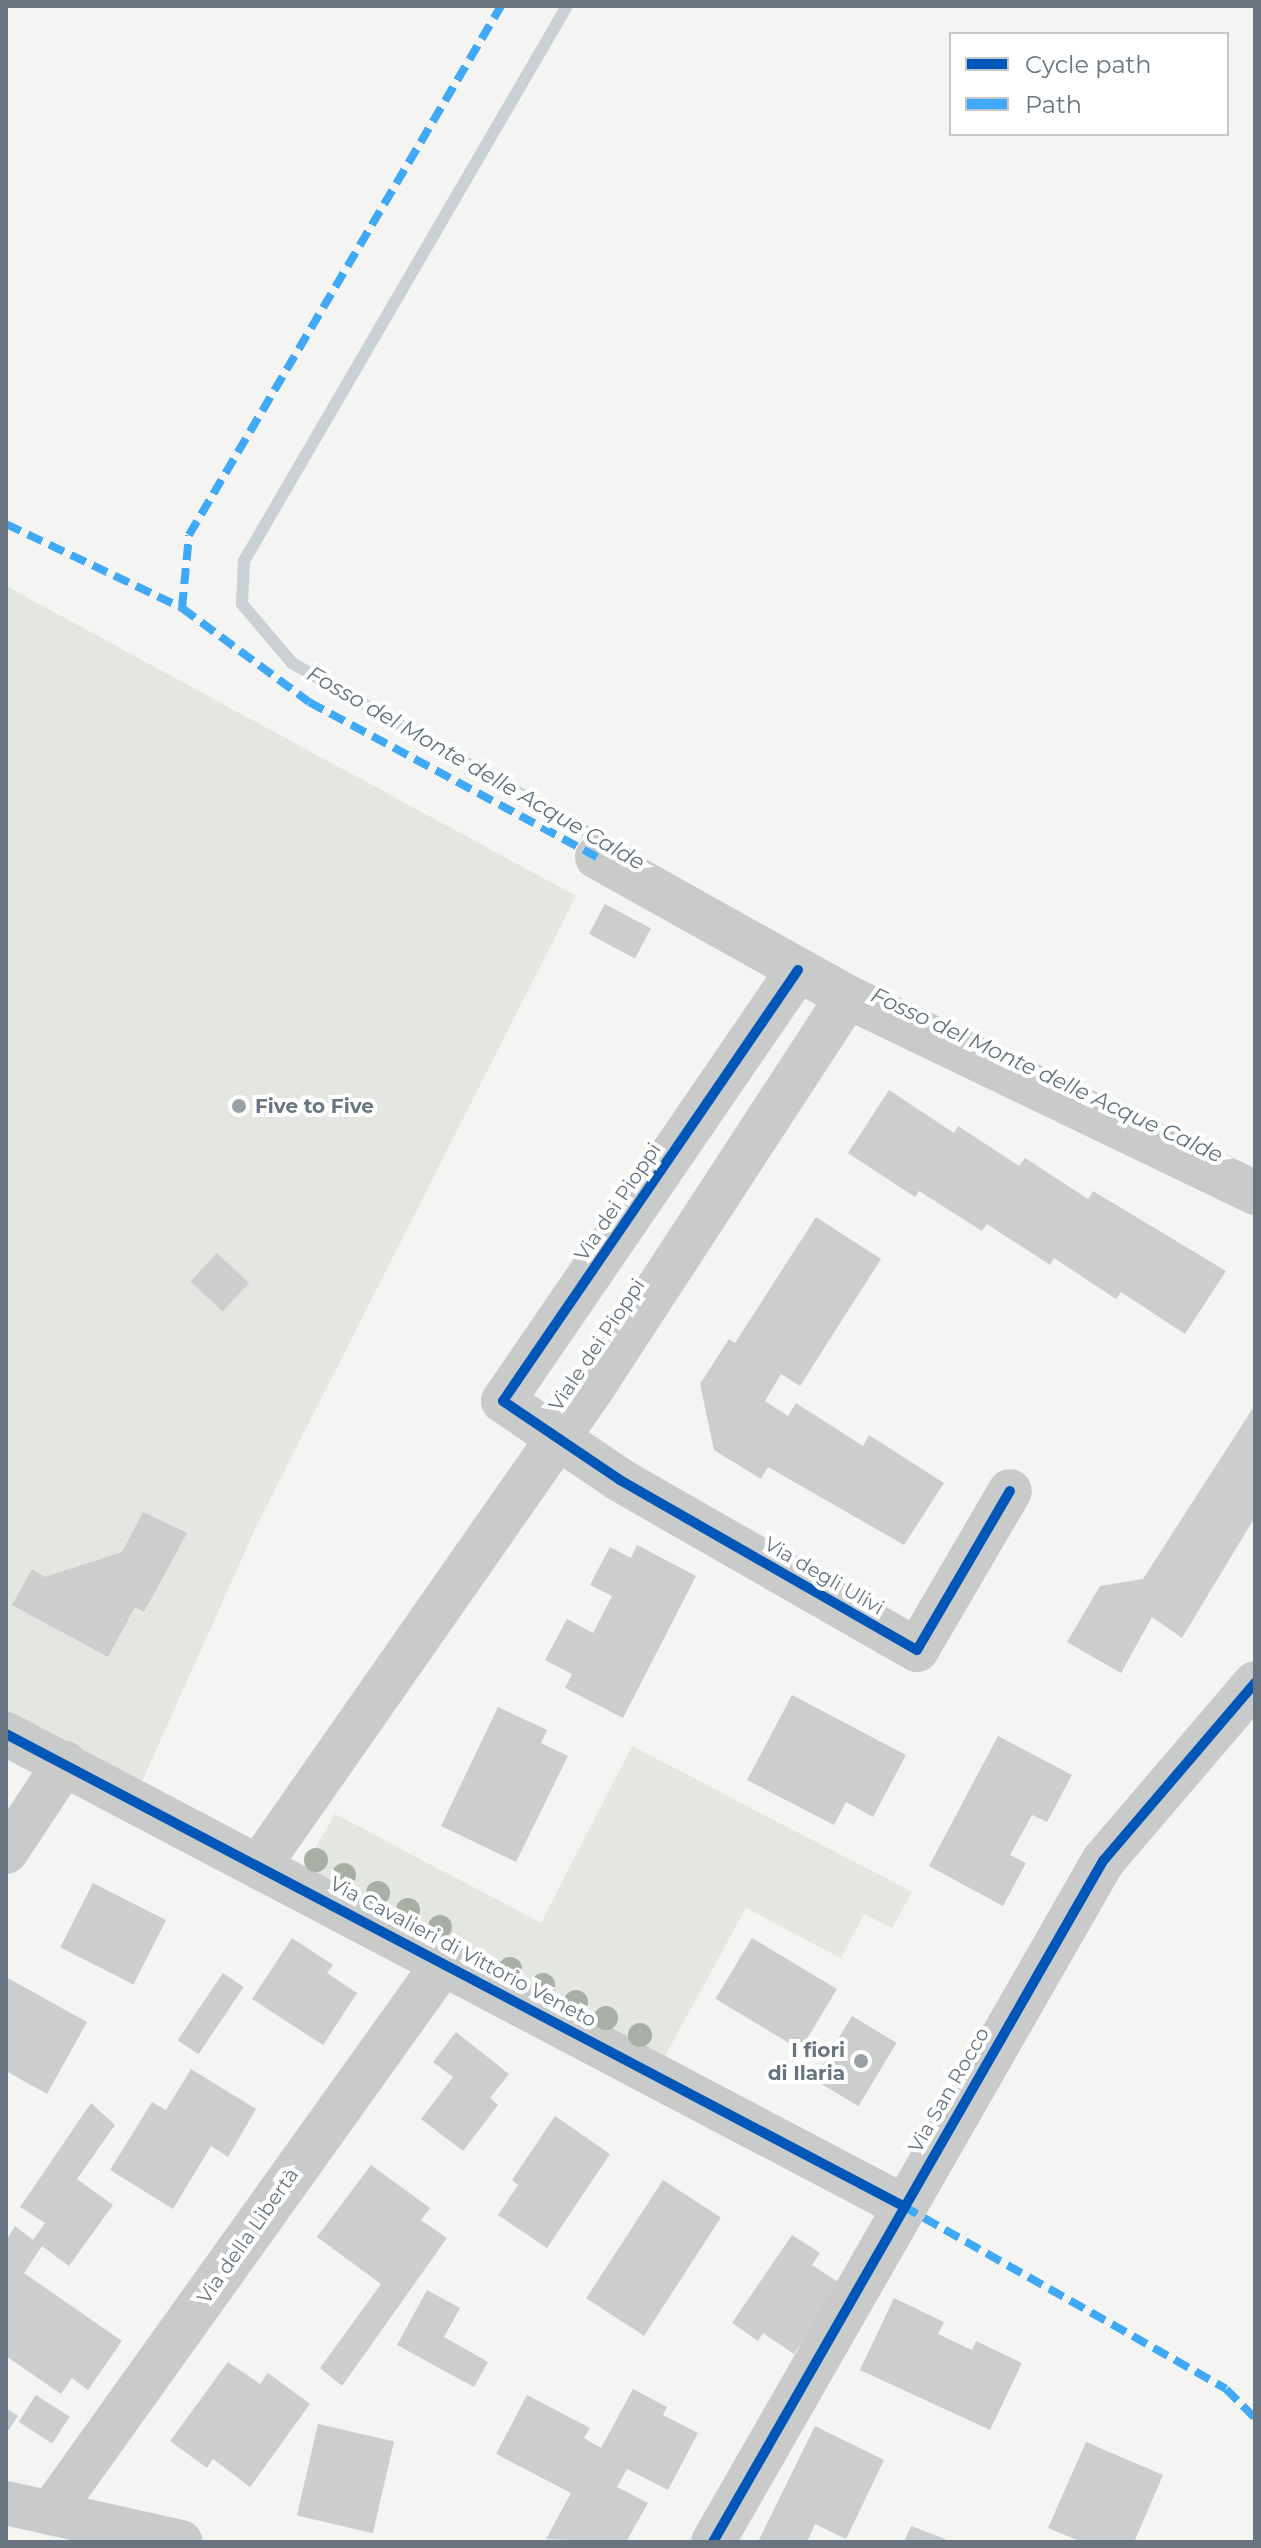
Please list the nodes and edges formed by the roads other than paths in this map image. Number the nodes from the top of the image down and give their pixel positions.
1 (597, 857) dead end
2 (798, 970) junction
3 (848, 997) junction
4 (1255, 1193) edge
5 (557, 1437) junction
6 (1010, 1491) dead end
7 (1255, 1683) edge
8 (6, 1734) edge
9 (65, 1763) junction
10 (6, 1852) edge
11 (259, 1866) junction
12 (445, 1961) junction
13 (903, 2206) junction
14 (6, 2503) edge
15 (51, 2512) junction
16 (181, 2542) edge
17 (713, 2542) edge

1 - 2 street
2 - 3 street
2 - 5 street, Via dei Pioppi
3 - 4 street
3 - 5 street, Viale dei Pioppi
5 - 6 street, Via degli Ulivi
5 - 11 street, Viale dei Pioppi
7 - 13 street, Via San Rocco
8 - 9 street, Via Cavalieri di Vittorio Veneto
9 - 10 street
9 - 11 street, Via Cavalieri di Vittorio Veneto
11 - 12 street, Via Cavalieri di Vittorio Veneto
12 - 13 street, Via Cavalieri di Vittorio Veneto
12 - 15 street, Via della Libertà
13 - 17 street, Via San Rocco
14 - 15 street
15 - 16 street

